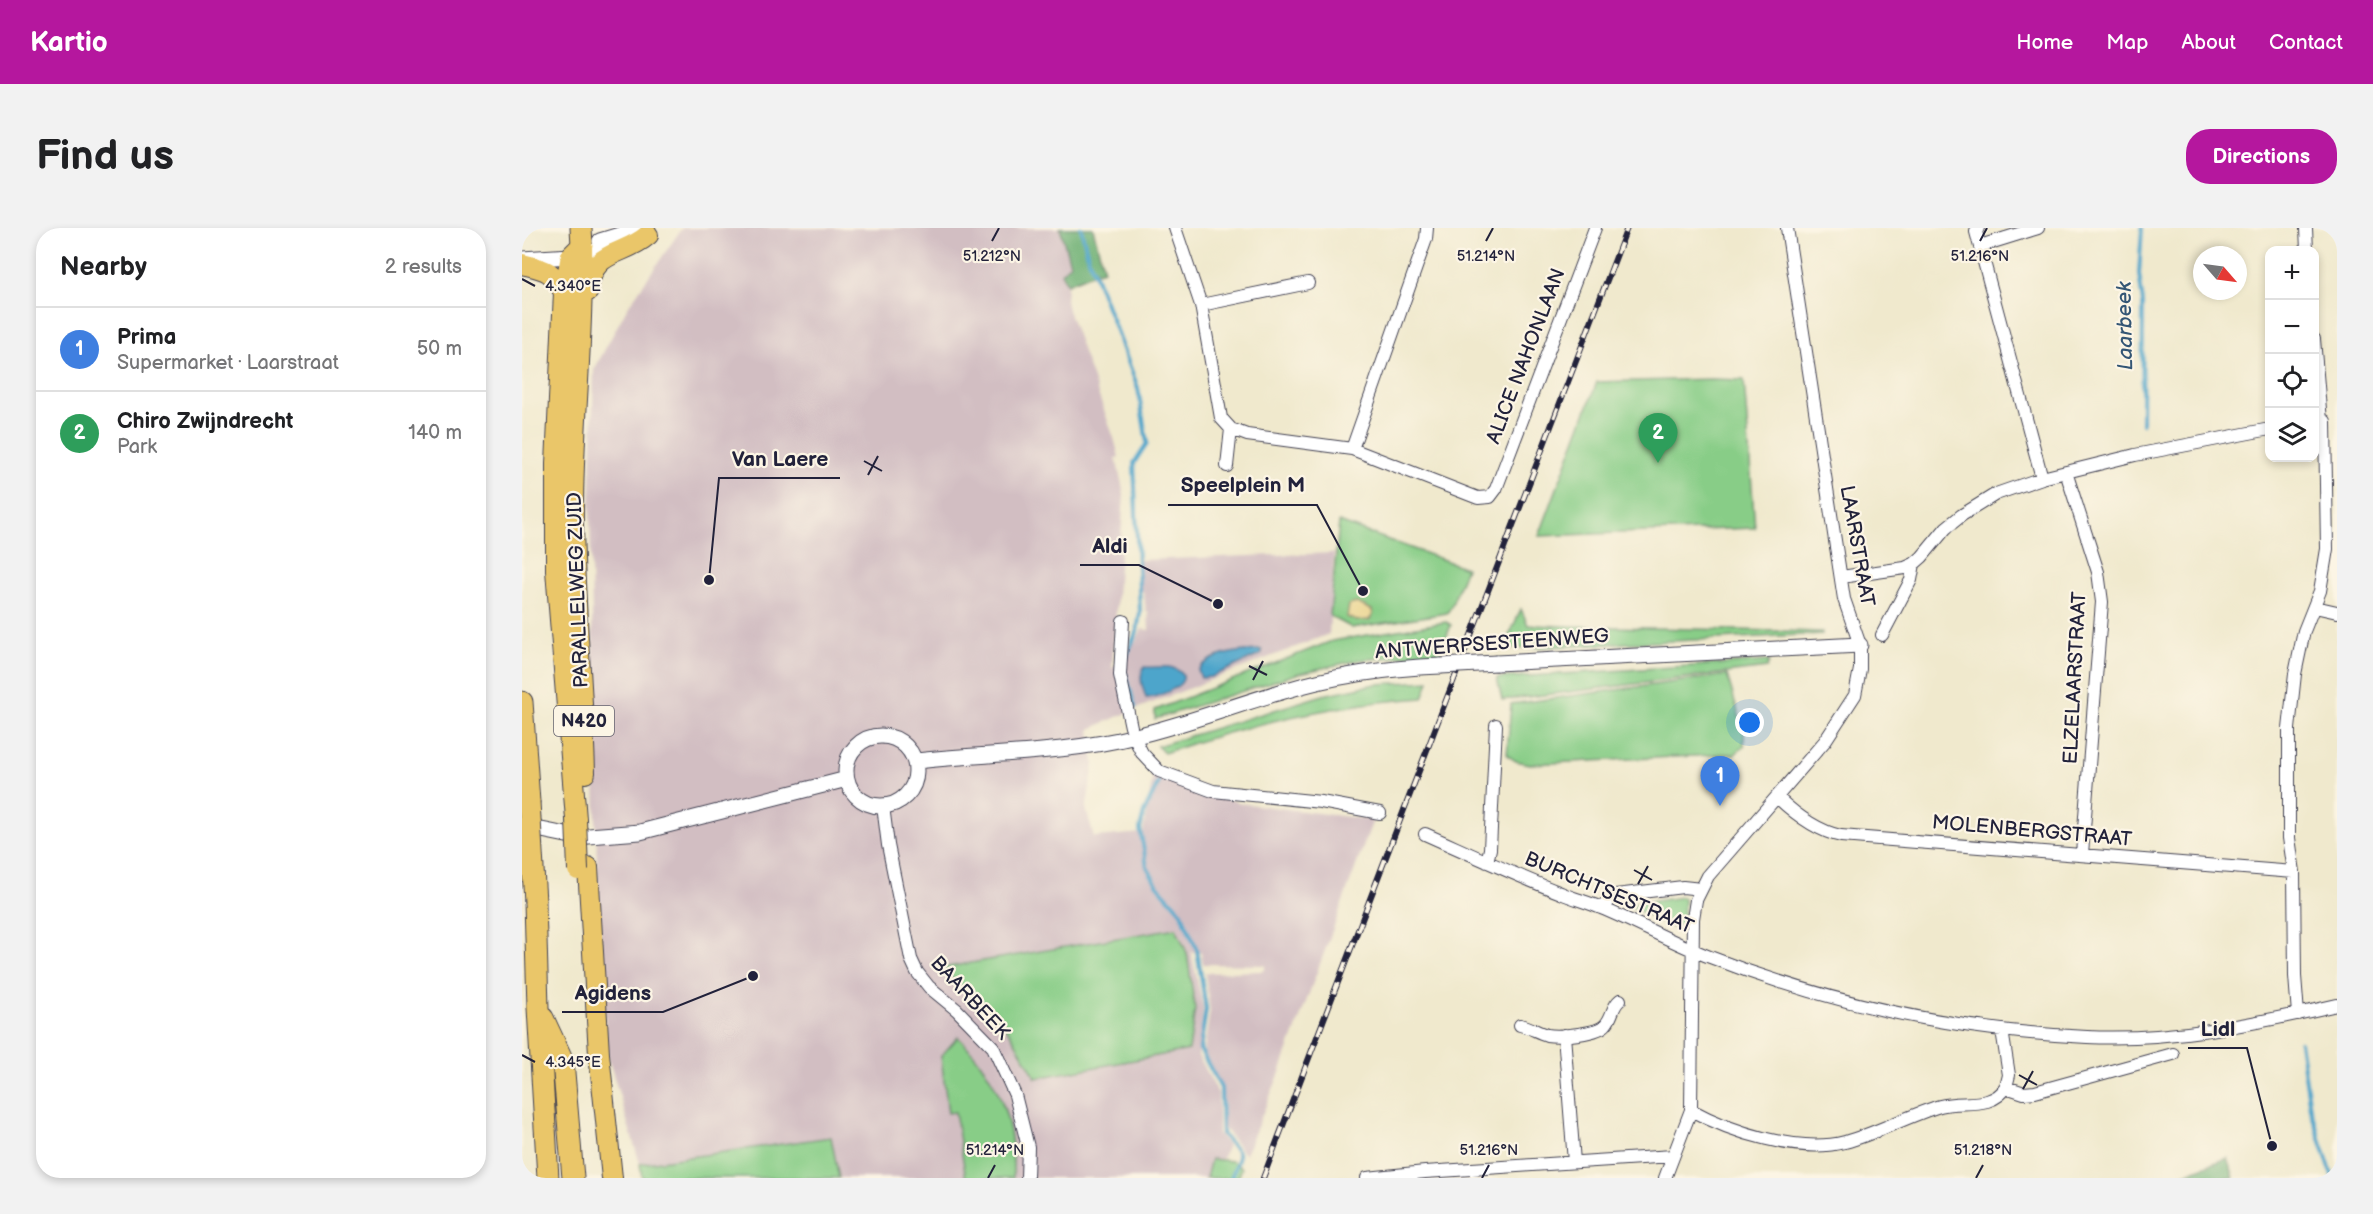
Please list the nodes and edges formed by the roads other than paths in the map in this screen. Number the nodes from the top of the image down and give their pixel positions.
1 (1175, 228) edge
2 (1427, 228) edge
3 (1595, 228) edge
4 (1787, 228) edge
5 (1978, 228) edge
6 (2038, 228) edge
7 (2306, 228) edge
8 (646, 230) edge
9 (579, 246) edge
10 (1980, 246) junction
11 (2307, 246) edge
12 (522, 250) edge
13 (522, 259) edge
14 (522, 264) edge
15 (1308, 283) dead end
16 (564, 292) junction
17 (1201, 305) junction
18 (580, 319) junction
19 (2316, 354) edge
20 (2324, 421) edge
21 (1231, 429) junction
22 (2265, 430) edge
23 (1352, 450) junction
24 (1227, 466) dead end
25 (2066, 472) junction
26 (2042, 478) junction
27 (1914, 564) junction
28 (1840, 577) junction
29 (2315, 608) junction
30 (2337, 612) edge
31 (1123, 621) dead end
32 (1882, 635) dead end
33 (1860, 645) junction
34 (522, 702) edge
35 (1496, 725) dead end
36 (1133, 732) junction
37 (915, 761) junction
38 (847, 779) junction
39 (1778, 798) junction
40 (883, 806) junction
41 (1380, 813) dead end
42 (581, 819) junction
43 (522, 826) edge
44 (1425, 834) dead end
45 (2082, 854) junction
46 (1486, 862) junction
47 (583, 869) junction
48 (2294, 872) junction
49 (1701, 888) junction
50 (1602, 908) junction
51 (1693, 949) junction
52 (1620, 1000) dead end
53 (2337, 1005) edge
54 (538, 1008) junction
55 (2298, 1014) junction
56 (1520, 1025) dead end
57 (2002, 1030) junction
58 (1564, 1035) junction
59 (2173, 1054) dead end
60 (2006, 1086) junction
61 (1691, 1110) junction
62 (1672, 1156) junction
63 (1574, 1162) junction
64 (548, 1178) edge
65 (573, 1178) edge
66 (598, 1178) edge
67 (612, 1178) edge
68 (1027, 1178) edge
69 (1367, 1178) edge
70 (1665, 1178) edge

1 - 17 street
2 - 23 street
3 - 23 street, ALICE NAHONLAAN
4 - 28 street, LAARSTRAAT
5 - 10 street
6 - 10 street
7 - 11 street
8 - 9 street
8 - 18 highway
9 - 12 street
9 - 13 street
9 - 16 highway, PARALLELWEG ZUID / N420
9 - 18 highway, PARALLELWEG ZUID / N420
10 - 26 street
14 - 16 highway
15 - 17 street
16 - 42 highway, PARALLELWEG ZUID / N420
17 - 21 street
18 - 42 highway, PARALLELWEG ZUID / N420
19 - 20 street
20 - 29 street
21 - 23 street
21 - 24 street
22 - 25 street
25 - 26 street
25 - 45 street, ELZELAARSTRAAT
26 - 27 street
27 - 28 street
27 - 32 street
28 - 33 street, LAARSTRAAT
29 - 30 street
29 - 48 street
31 - 36 street
33 - 36 street, ANTWERPSESTEENWEG, bridge
33 - 39 street, LAARSTRAAT
34 - 54 highway, bridge
35 - 46 street
36 - 37 street, ANTWERPSESTEENWEG
36 - 41 street
37 - 38 street
37 - 40 street
38 - 40 street
38 - 43 street
39 - 45 street, MOLENBERGSTRAAT
39 - 49 street, LAARSTRAAT
40 - 68 street, BAARBEEK
42 - 47 highway, PARALLELWEG ZUID / N420, bridge
44 - 46 street, BURCHTSESTRAAT
45 - 48 street, MOLENBERGSTRAAT
46 - 50 street, BURCHTSESTRAAT
47 - 66 highway, PARALLELWEG ZUID / N420
47 - 67 highway, PARALLELWEG ZUID / N420
48 - 55 street
49 - 50 street
49 - 51 street, LAARSTRAAT
50 - 51 street, BURCHTSESTRAAT
51 - 57 street
51 - 61 street, BURCHTSESTRAAT
52 - 58 street
53 - 55 street
54 - 64 highway
54 - 65 highway
55 - 57 street
56 - 58 street
57 - 60 street
58 - 63 street
59 - 60 street
60 - 61 street
61 - 62 street
62 - 63 street
62 - 70 street
63 - 69 street

